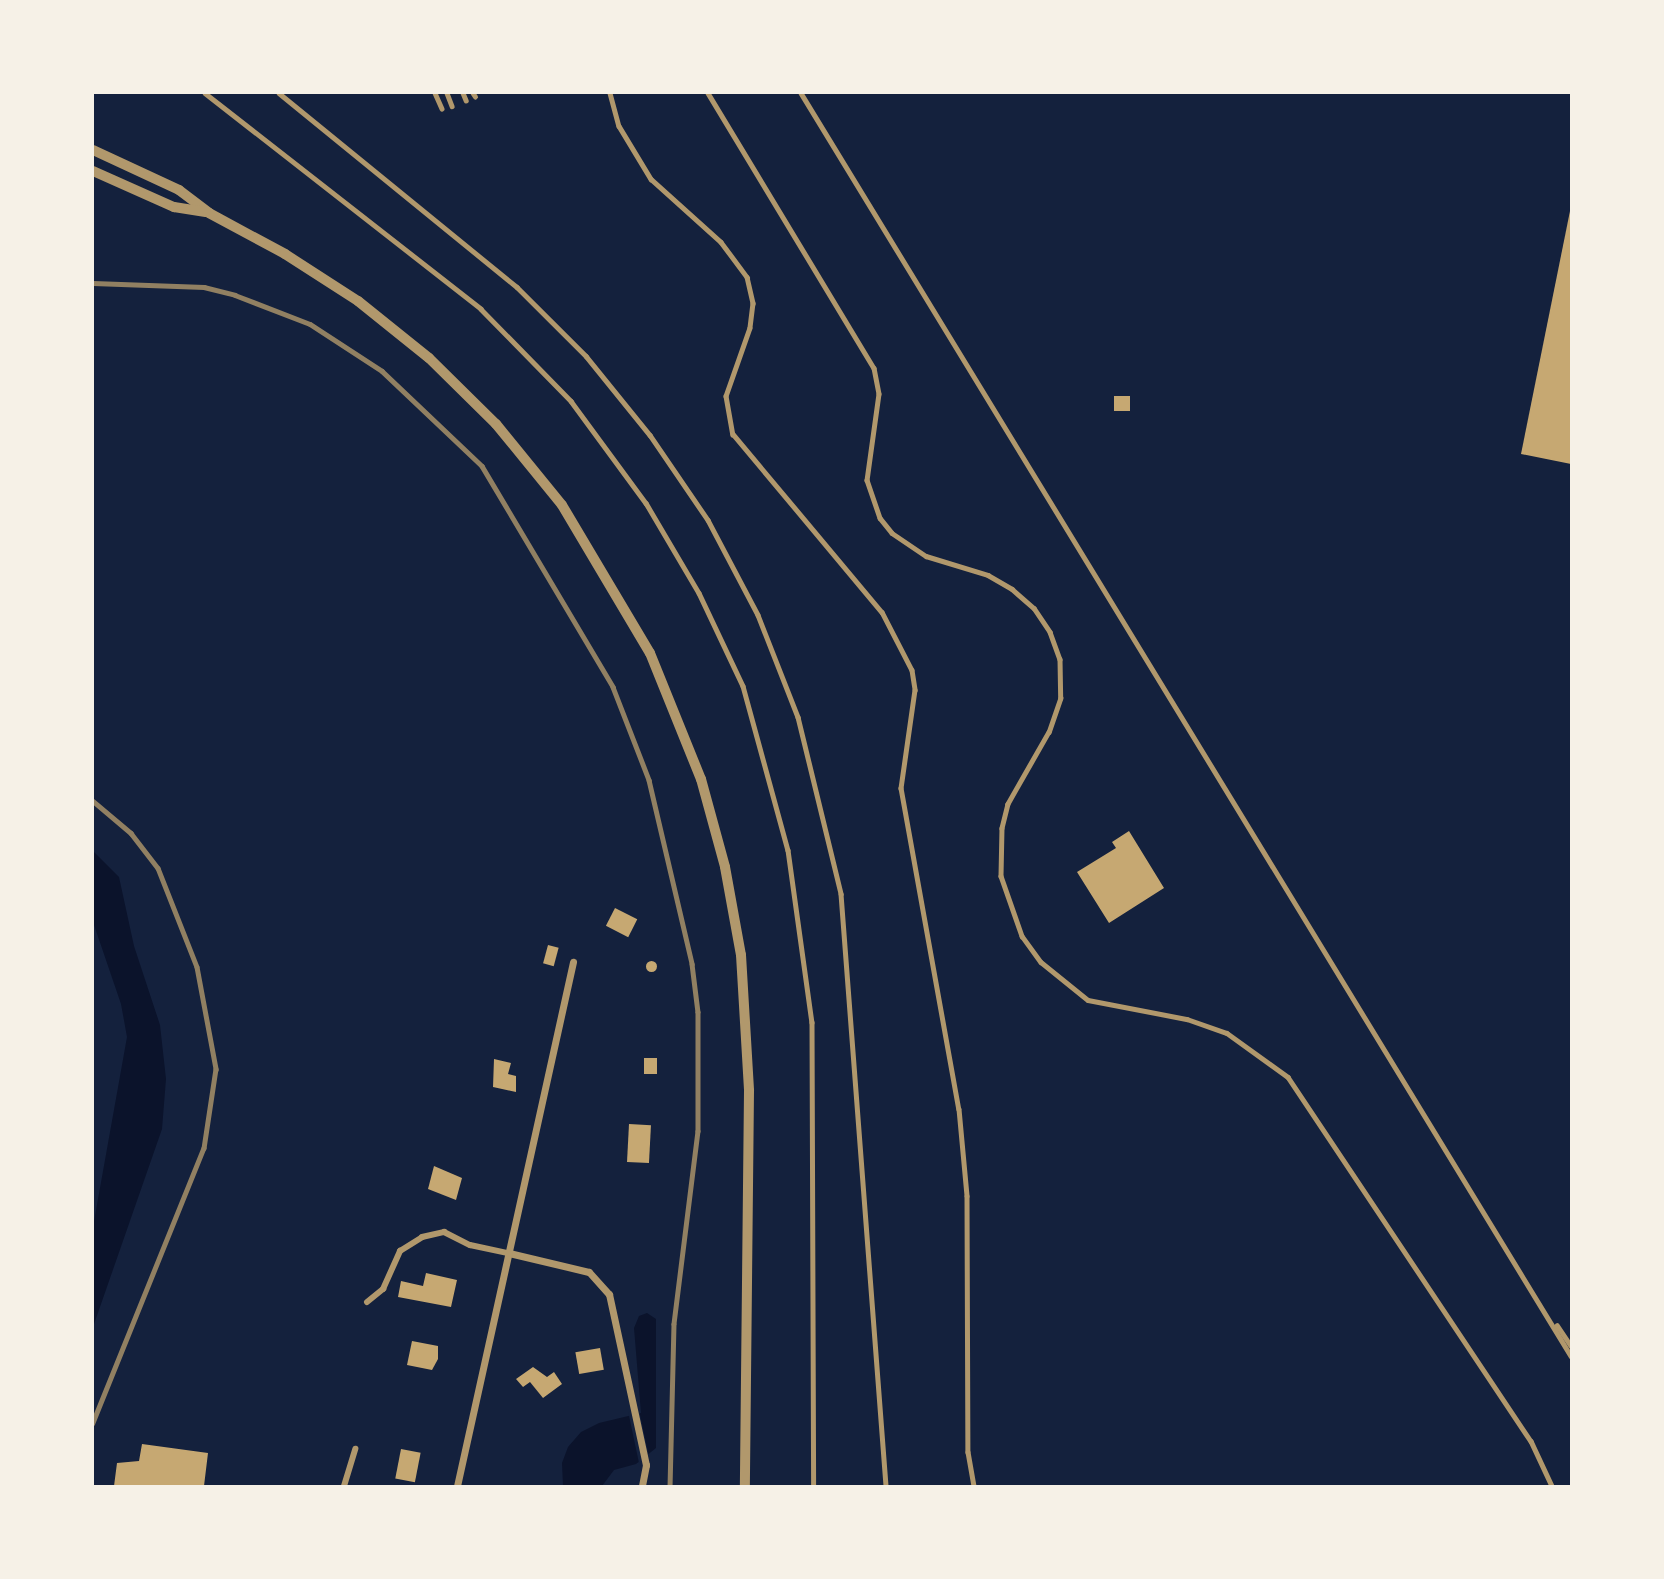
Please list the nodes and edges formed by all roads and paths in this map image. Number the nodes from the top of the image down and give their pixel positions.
1 (205, 93) edge
2 (279, 93) edge
3 (435, 93) edge
4 (447, 93) edge
5 (463, 93) edge
6 (610, 93) edge
7 (708, 93) edge
8 (801, 93) edge
9 (466, 100) dead end
10 (452, 106) dead end
11 (442, 110) dead end
12 (93, 150) edge
13 (93, 171) edge
14 (209, 213) junction
15 (573, 962) dead end
16 (509, 1253) junction
17 (1537, 1295) junction
18 (367, 1302) dead end
19 (1571, 1346) edge
20 (1571, 1356) edge
21 (355, 1449) dead end
22 (344, 1486) edge
23 (457, 1486) edge
24 (642, 1486) edge
25 (745, 1486) edge
26 (814, 1486) edge
27 (886, 1486) edge
28 (974, 1486) edge
29 (1552, 1486) edge

1 - 26 lane
2 - 27 lane
3 - 11 lane
4 - 10 lane
5 - 9 lane
6 - 28 lane
7 - 29 lane
8 - 17 lane
12 - 14 street
13 - 14 street
14 - 25 street
15 - 16 street
16 - 18 street
16 - 23 street
16 - 24 street
17 - 19 lane
17 - 20 lane
21 - 22 street

